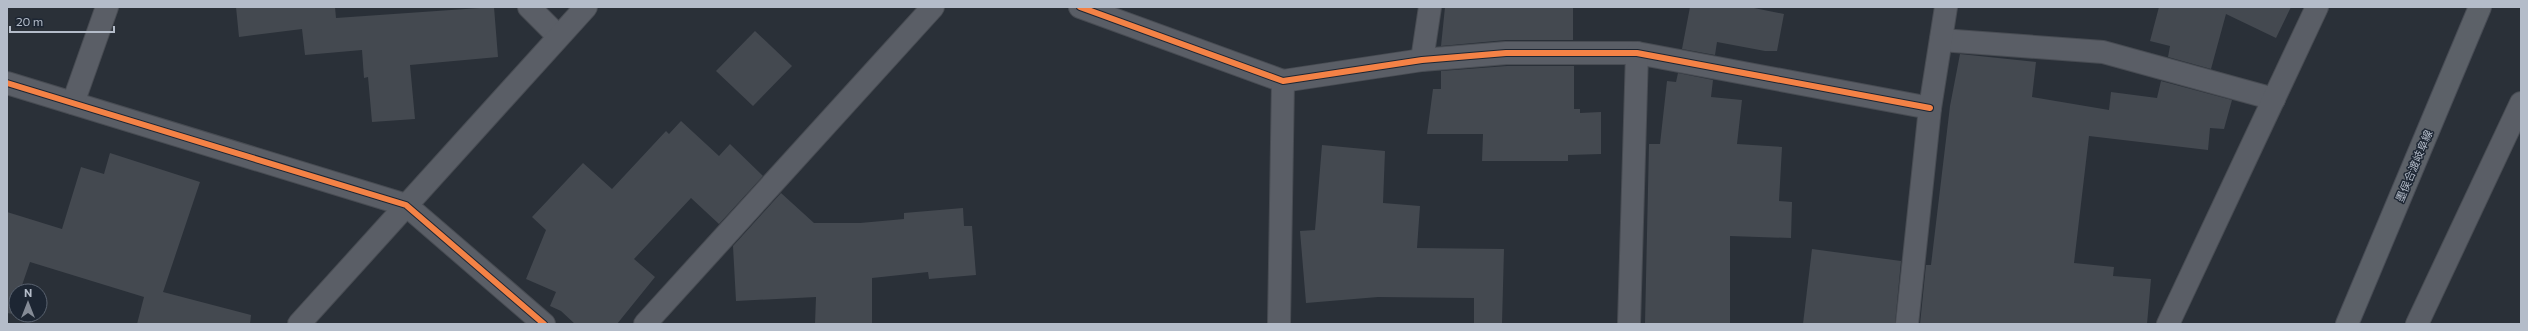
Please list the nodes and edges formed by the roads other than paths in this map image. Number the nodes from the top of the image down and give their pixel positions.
1 (107, 7) edge
2 (530, 7) edge
3 (586, 7) edge
4 (933, 7) edge
5 (1080, 7) edge
6 (1430, 7) edge
7 (1946, 7) edge
8 (2316, 7) edge
9 (2480, 7) edge
10 (558, 36) junction
11 (1941, 40) junction
12 (1637, 54) junction
13 (1422, 60) junction
14 (1283, 81) junction
15 (7, 83) edge
16 (2274, 98) junction
17 (73, 103) junction
18 (2521, 103) edge
19 (1930, 108) junction
20 (406, 205) junction
21 (299, 324) edge
22 (544, 324) edge
23 (645, 324) edge
24 (1279, 324) edge
25 (1629, 324) edge
26 (1907, 324) edge
27 (2168, 324) edge
28 (2347, 324) edge
29 (2417, 324) edge

1 - 17 street
2 - 10 street
3 - 10 street
4 - 23 street
5 - 14 street
6 - 13 street
7 - 11 street
8 - 16 street
9 - 28 main road, 墨俣合渡岐阜線
10 - 20 street
11 - 16 street
11 - 19 street
12 - 13 street
12 - 19 street
12 - 25 street
13 - 14 street
14 - 24 street
15 - 17 street
16 - 27 street
17 - 20 street
18 - 29 street
19 - 26 street
20 - 21 street
20 - 22 street

